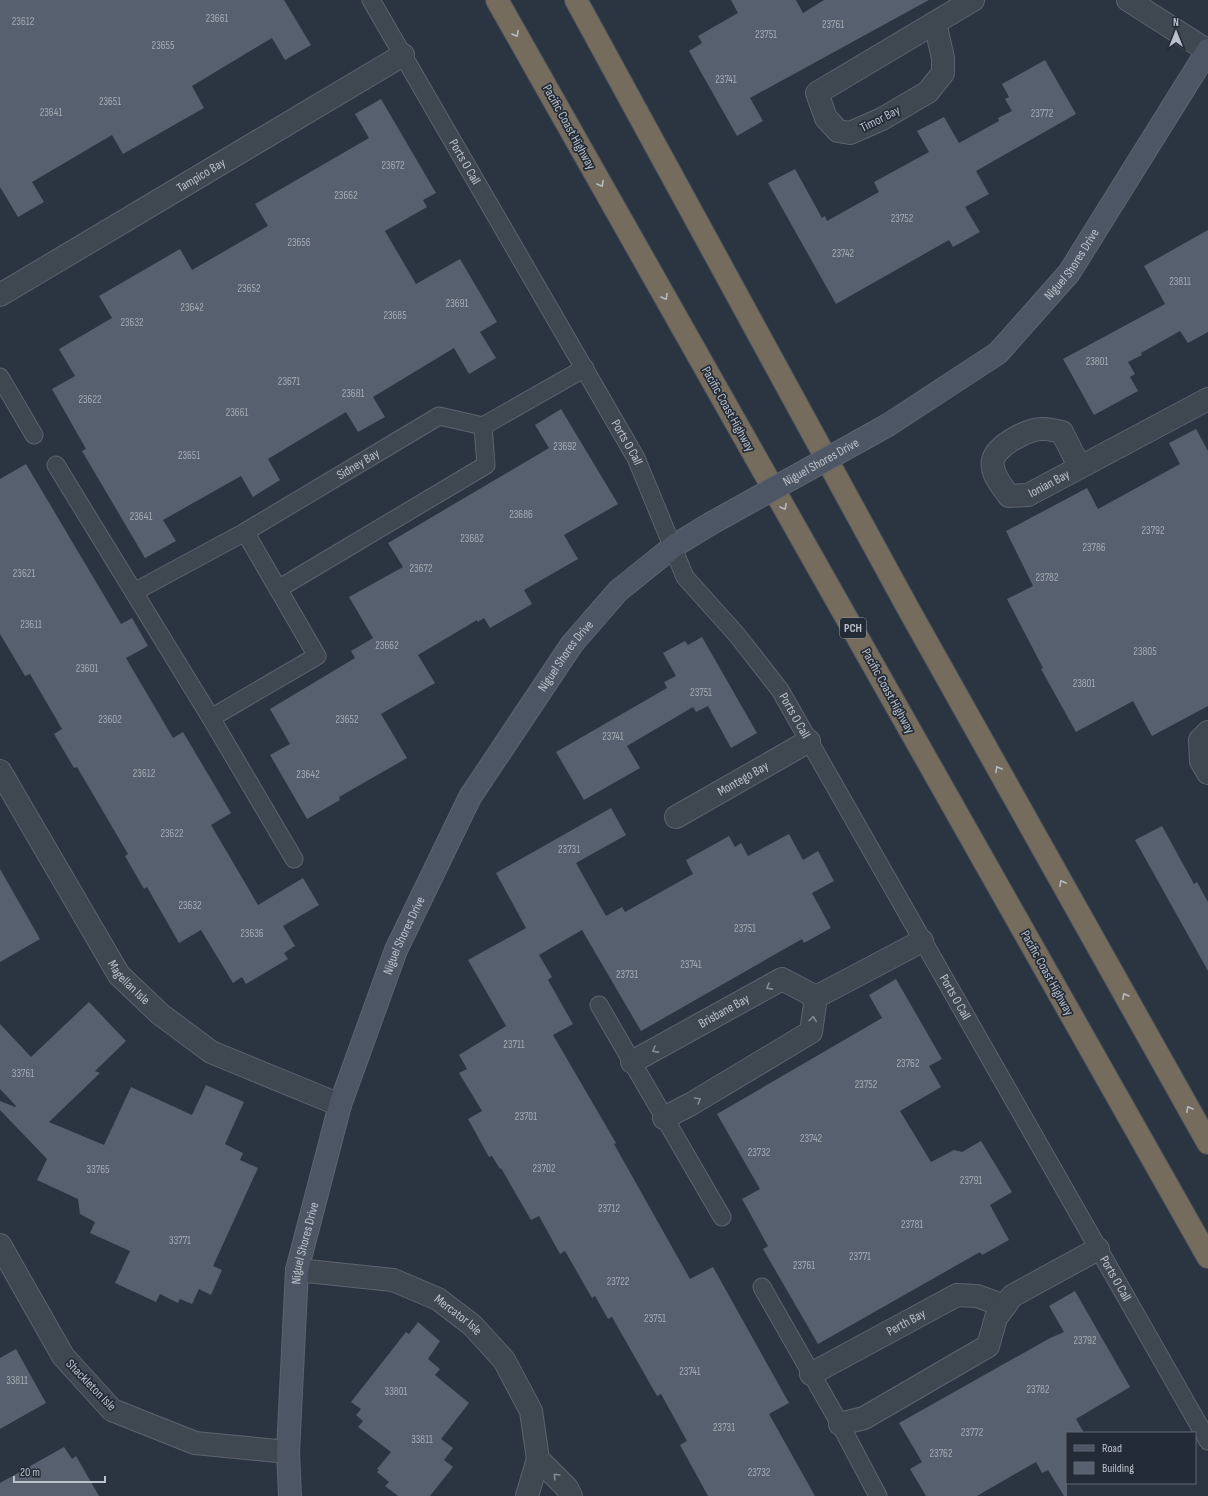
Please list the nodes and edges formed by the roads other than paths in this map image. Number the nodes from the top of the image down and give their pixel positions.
1 (371, 0) edge
2 (497, 0) edge
3 (576, 0) edge
4 (973, 0) edge
5 (1128, 0) edge
6 (935, 23) junction
7 (1208, 50) edge
8 (402, 55) junction
9 (0, 295) edge
10 (585, 368) junction
11 (0, 377) edge
12 (1208, 399) edge
13 (483, 426) junction
14 (34, 435) dead end
15 (56, 466) dead end
16 (1080, 466) dead end
17 (245, 532) junction
18 (674, 546) junction
19 (278, 589) junction
20 (134, 592) junction
21 (211, 718) junction
22 (1208, 732) edge
23 (809, 741) junction
24 (0, 771) edge
25 (1208, 773) edge
26 (676, 817) dead end
27 (294, 859) dead end
28 (922, 941) junction
29 (816, 997) junction
30 (599, 1006) dead end
31 (632, 1062) junction
32 (340, 1105) junction
33 (664, 1118) junction
34 (1208, 1144) edge
35 (722, 1218) dead end
36 (0, 1245) edge
37 (1098, 1249) junction
38 (1208, 1257) edge
39 (297, 1270) junction
40 (762, 1287) dead end
41 (1004, 1306) junction
42 (811, 1374) junction
43 (840, 1424) junction
44 (1208, 1441) edge
45 (288, 1452) junction
46 (538, 1459) junction
47 (290, 1496) edge
48 (527, 1496) edge
49 (571, 1496) edge
50 (878, 1496) edge

1 - 8 lane, Ports O Call
2 -> 38 highway, Pacific Coast Highway / PCH
34 -> 3 highway
4 - 6 street, Timor Bay
5 - 7 street
6 - 6 street, Timor Bay
7 - 18 street, Niguel Shores Drive, bridge
8 - 9 street, Tampico Bay
8 - 10 lane, Ports O Call
10 - 13 lane
10 - 18 lane, Ports O Call
11 - 14 lane
12 - 16 street, Ionian Bay
13 - 17 lane, Sidney Bay
13 - 19 lane
15 - 20 lane
17 - 19 lane
17 - 20 lane, Sidney Bay
18 - 23 lane, Ports O Call
18 - 32 street, Niguel Shores Drive
19 - 21 lane
20 - 21 lane
21 - 27 lane
22 - 25 street
23 - 26 street, Montego Bay
23 - 28 lane, Ports O Call
24 - 32 street, Magellan Isle
28 - 29 street
28 - 37 lane, Ports O Call
29 -> 31 street, Brisbane Bay
33 -> 29 street
30 - 31 lane
31 - 33 lane
32 - 39 street, Niguel Shores Drive
33 - 35 lane
36 - 45 street, Shackleton Isle
37 - 41 street
37 - 44 lane, Ports O Call
39 - 45 street, Niguel Shores Drive
39 - 46 street, Mercator Isle
40 - 42 lane
41 - 42 street, Perth Bay
41 - 43 street
42 - 43 lane
43 - 50 lane
45 - 47 street, Niguel Shores Drive
46 - 48 street, Mercator Isle
49 -> 46 street

